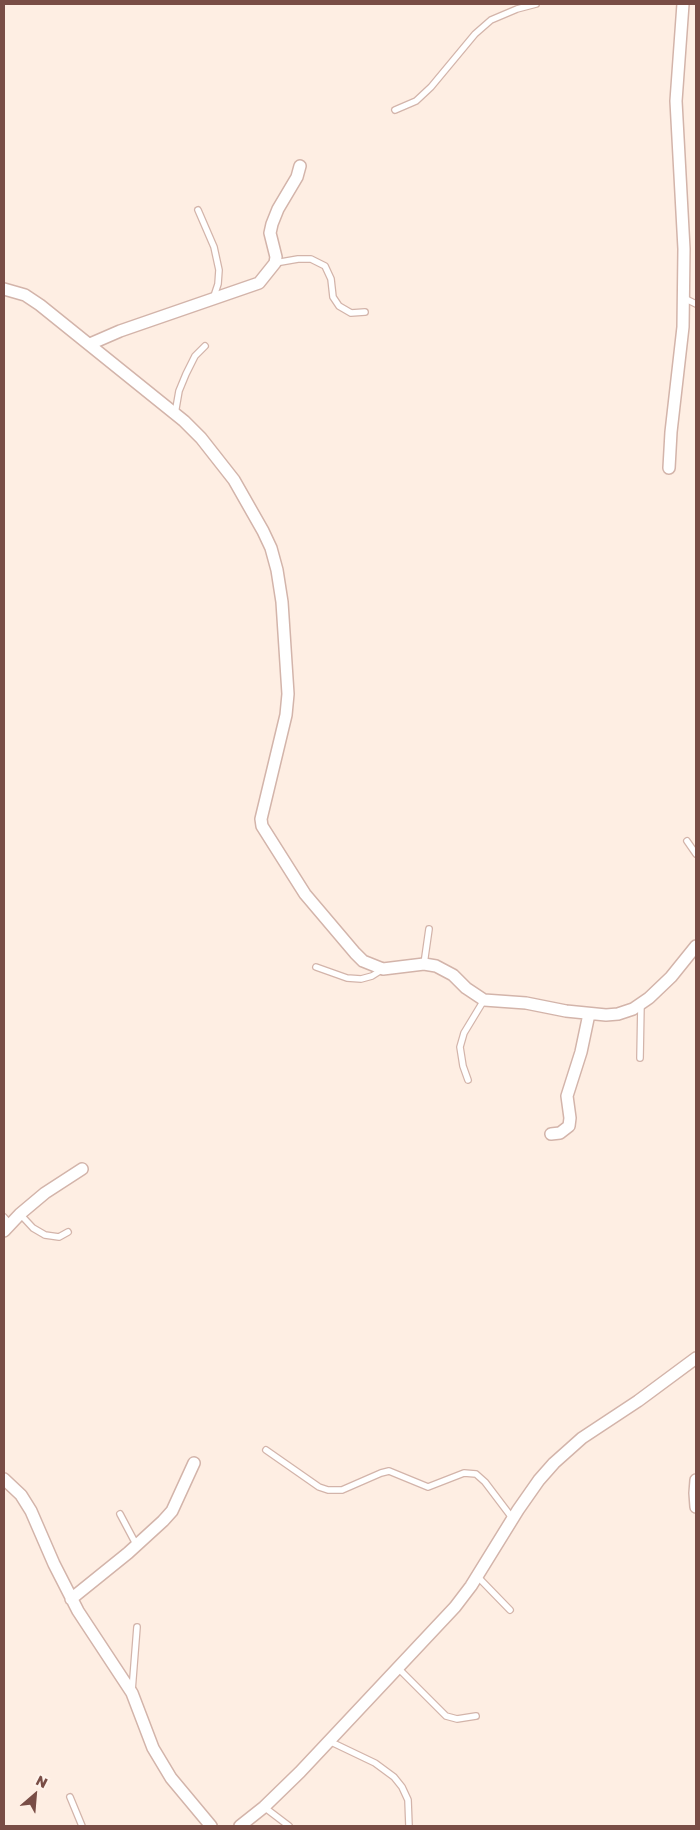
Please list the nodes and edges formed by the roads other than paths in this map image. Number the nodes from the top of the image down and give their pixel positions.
1 (536, 4) edge
2 (683, 4) edge
3 (395, 110) dead end
4 (300, 166) dead end
5 (198, 210) dead end
6 (274, 263) junction
7 (4, 289) edge
8 (684, 298) junction
9 (213, 299) junction
10 (696, 304) edge
11 (365, 312) dead end
12 (90, 344) junction
13 (205, 346) dead end
14 (175, 414) junction
15 (669, 468) dead end
16 (688, 841) dead end
17 (696, 854) edge
18 (429, 929) dead end
19 (696, 946) edge
20 (424, 964) junction
21 (316, 967) dead end
22 (383, 969) junction
23 (484, 1000) junction
24 (641, 1004) junction
25 (589, 1014) junction
26 (640, 1058) dead end
27 (468, 1080) dead end
28 (551, 1134) dead end
29 (82, 1169) dead end
30 (20, 1214) junction
31 (6, 1224) edge
32 (68, 1232) dead end
33 (696, 1358) edge
34 (266, 1450) dead end
35 (194, 1464) dead end
36 (4, 1479) edge
37 (696, 1480) edge
38 (696, 1507) edge
39 (120, 1514) dead end
40 (513, 1519) junction
41 (136, 1546) junction
42 (477, 1576) junction
43 (71, 1599) junction
44 (510, 1610) dead end
45 (136, 1627) dead end
46 (398, 1668) junction
47 (132, 1693) junction
48 (476, 1716) dead end
49 (329, 1741) junction
50 (70, 1796) dead end
51 (264, 1807) junction
52 (82, 1826) edge
53 (211, 1826) edge
54 (240, 1826) edge
55 (289, 1826) edge
56 (409, 1826) edge

1 - 3 lane
2 - 8 street
4 - 6 street
5 - 9 lane
6 - 9 street
6 - 11 lane
7 - 12 street
8 - 10 lane
8 - 15 street
9 - 12 street
12 - 14 street
13 - 14 lane
14 - 22 street
16 - 17 lane
18 - 20 lane
19 - 24 street
20 - 22 street
20 - 23 street
21 - 22 lane
23 - 25 street
23 - 27 lane
24 - 25 street
24 - 26 lane
25 - 28 street
29 - 30 street
30 - 31 street
30 - 32 lane
33 - 40 street
34 - 40 lane
35 - 41 street
36 - 43 street
37 - 38 street
39 - 41 lane
40 - 42 street
41 - 43 street
42 - 44 lane
42 - 46 street
43 - 47 street
45 - 47 lane
46 - 48 lane
46 - 49 street
47 - 53 street
49 - 51 street
49 - 56 lane
50 - 52 lane
51 - 54 street
51 - 55 lane

